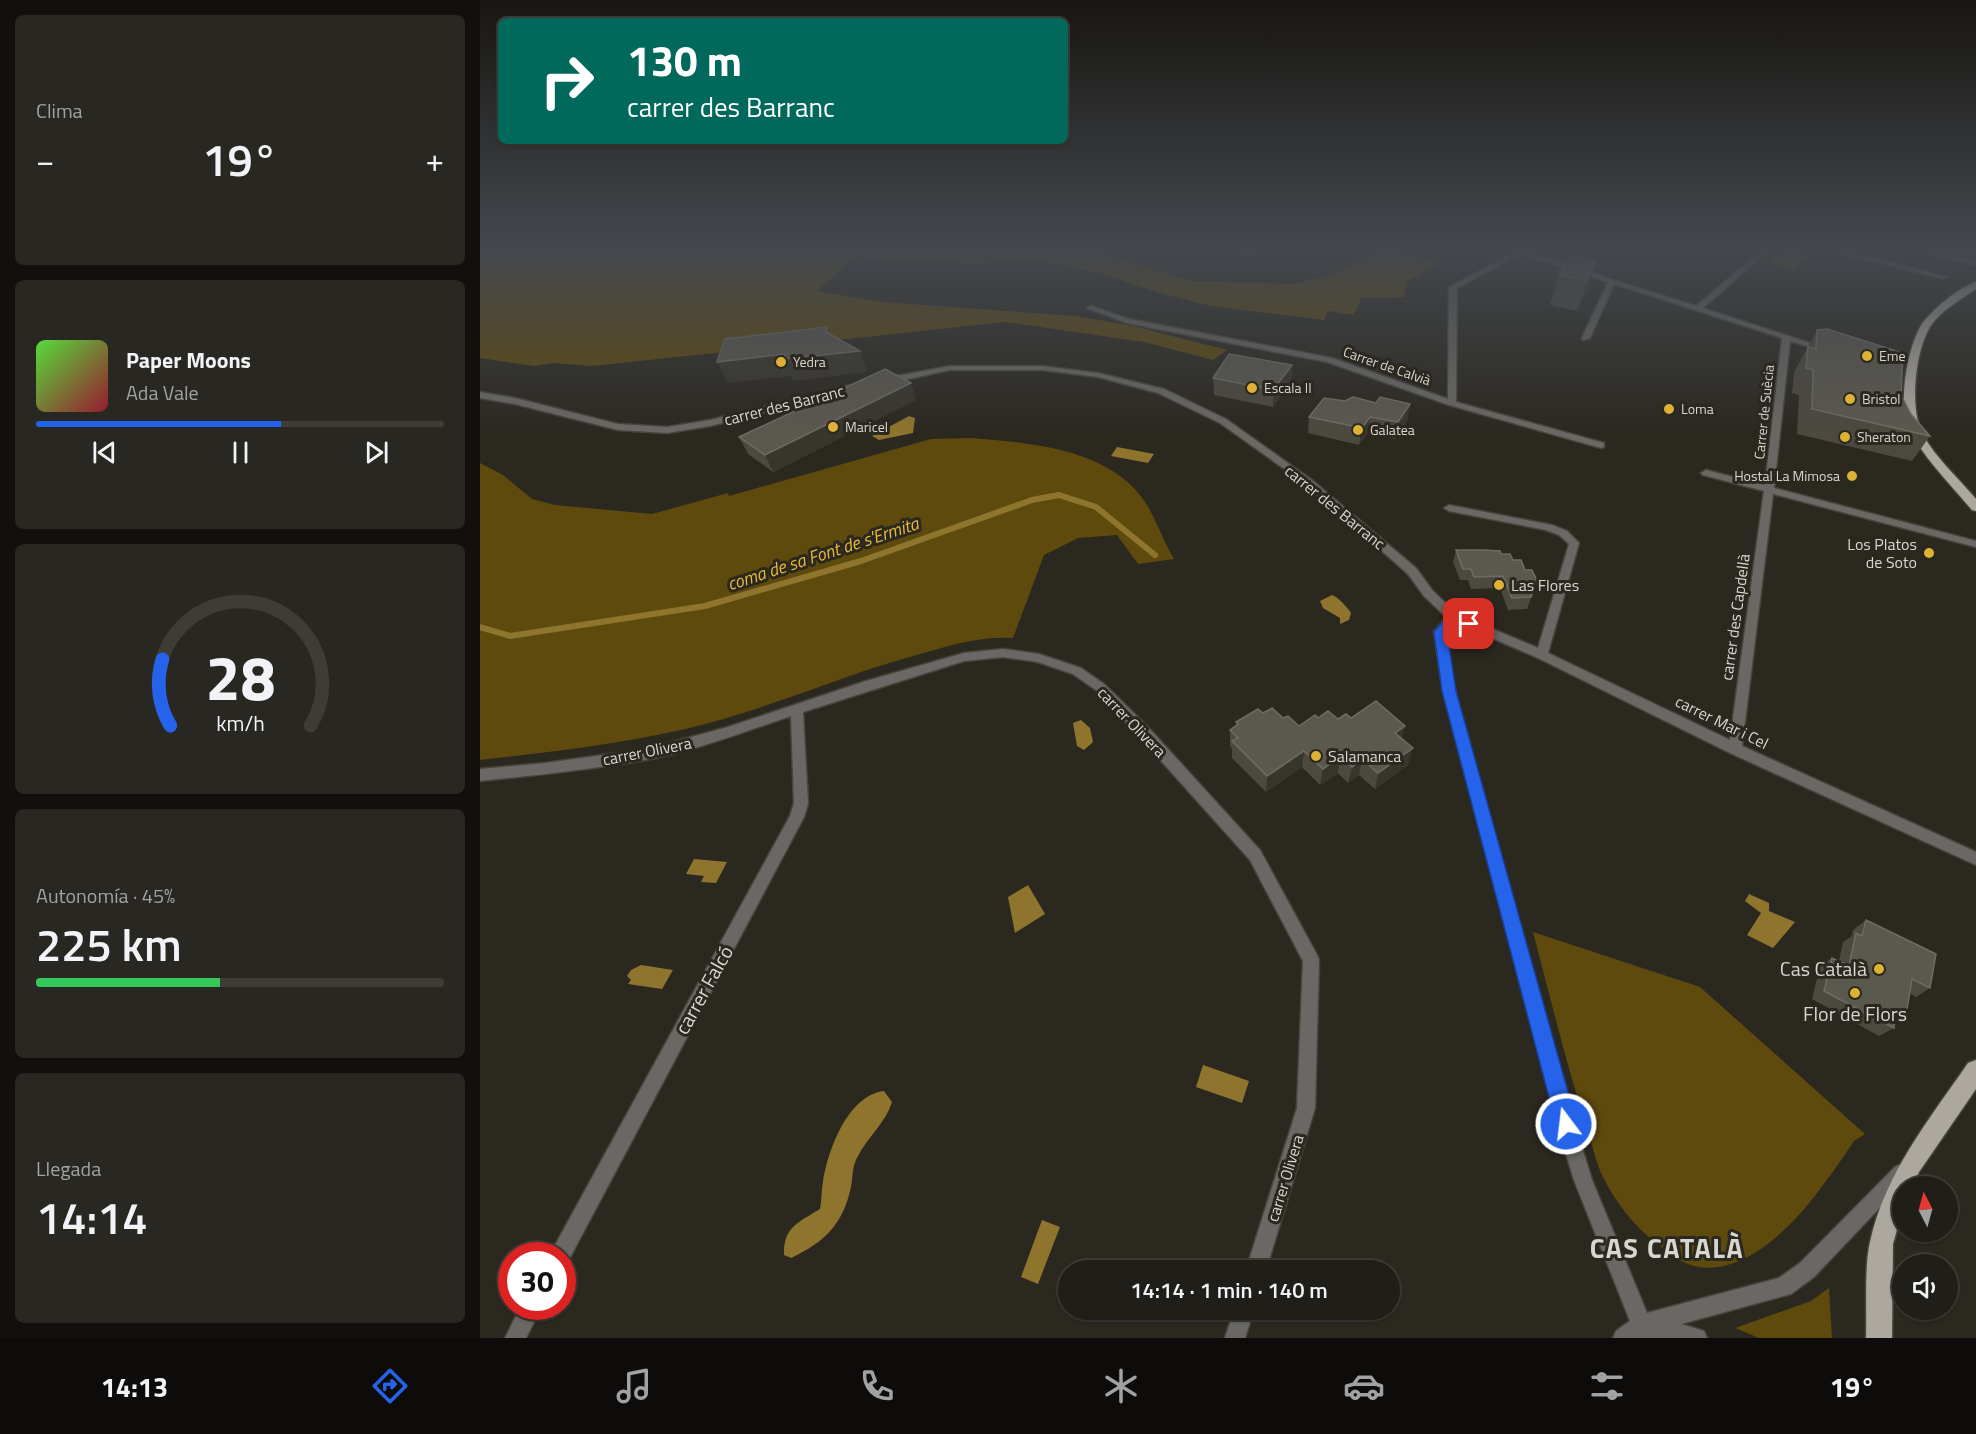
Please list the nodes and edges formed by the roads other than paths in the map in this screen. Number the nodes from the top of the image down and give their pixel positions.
1 (1092, 308) edge
2 (1453, 308) edge
3 (1599, 308) edge
4 (1945, 308) edge
5 (1697, 309) edge
6 (1786, 337) junction
7 (1586, 338) dead end
8 (1829, 351) edge
9 (871, 384) edge
10 (859, 387) edge
11 (480, 395) edge
12 (1452, 403) junction
13 (1601, 445) dead end
14 (1706, 473) dead end
15 (1769, 490) junction
16 (1976, 507) edge
17 (1449, 508) dead end
18 (1976, 544) edge
19 (1454, 617) junction
20 (1542, 655) junction
21 (797, 711) junction
22 (1735, 749) junction
23 (480, 775) edge
24 (1976, 860) edge
25 (1976, 1071) edge
26 (1911, 1164) junction
27 (568, 1242) edge
28 (1259, 1260) edge
29 (525, 1320) edge
30 (1241, 1320) edge
31 (1644, 1331) edge
32 (515, 1338) edge
33 (1236, 1338) edge
34 (1623, 1338) edge
35 (1697, 1338) edge
36 (1880, 1338) edge

1 - 12 street, Carrer de Calvià
2 - 12 street
3 - 7 street
4 - 16 main road
5 - 6 street
6 - 8 street
6 - 15 street, Carrer de Suècia
9 - 19 street, carrer des Barranc
10 - 11 street, carrer des Barranc
12 - 13 street, Carrer de Calvià
14 - 15 street
15 - 18 street
15 - 22 street, carrer des Capdellà
17 - 20 street
19 - 20 street, carrer Mar i Cel
19 - 31 street
20 - 22 street, carrer Mar i Cel
21 - 23 street, carrer Olivera
21 - 27 street, carrer Falcó
21 - 28 street, carrer Olivera
22 - 24 street, carrer Mar i Cel
25 - 26 main road
26 - 31 street
26 - 36 main road
29 - 32 street
30 - 33 street
31 - 34 street
31 - 35 street

